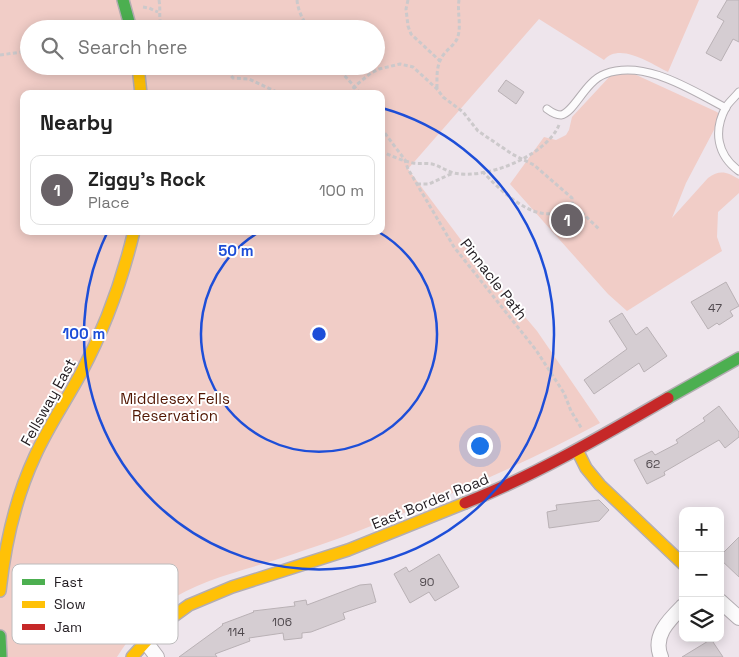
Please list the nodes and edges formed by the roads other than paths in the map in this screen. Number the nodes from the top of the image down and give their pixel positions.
1 (123, 0) edge
2 (129, 20) edge
3 (139, 75) edge
4 (141, 90) edge
5 (739, 92) edge
6 (726, 108) junction
7 (547, 109) dead end
8 (739, 171) edge
9 (133, 235) edge
10 (739, 358) edge
11 (577, 450) junction
12 (679, 560) edge
13 (0, 591) edge
14 (724, 604) edge
15 (679, 611) edge
16 (178, 613) edge
17 (739, 618) edge
18 (0, 636) edge
19 (142, 644) edge
20 (146, 644) edge
21 (2, 657) edge
22 (132, 657) edge
23 (157, 657) edge
24 (661, 657) edge

1 - 2 street
3 - 4 street
5 - 6 lane
6 - 7 lane
6 - 8 lane
9 - 13 street, Fellsway East
10 - 11 street, East Border Road
11 - 12 street
11 - 16 street, East Border Road
14 - 17 street
15 - 24 street
18 - 21 street
19 - 22 street, East Border Road
20 - 23 street

